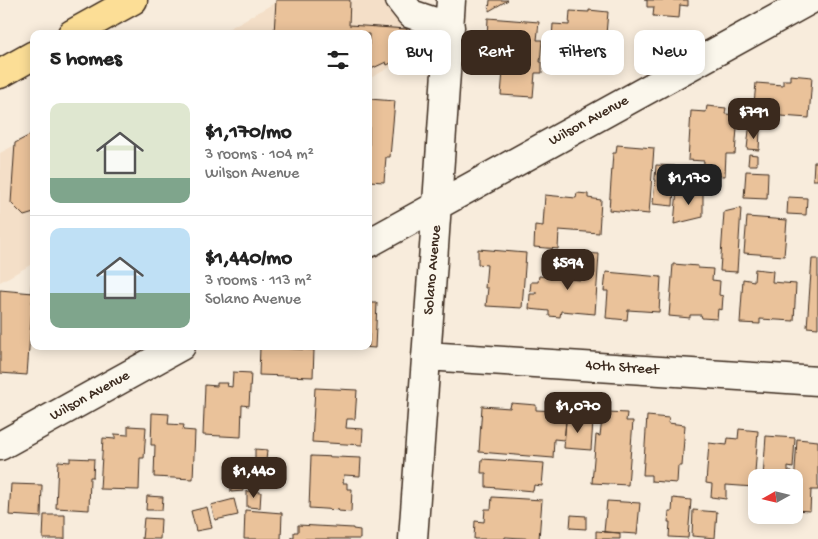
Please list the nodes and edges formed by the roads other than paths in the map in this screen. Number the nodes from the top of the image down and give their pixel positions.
1 (400, 0) edge
2 (451, 0) edge
3 (810, 0) edge
4 (116, 4) edge
5 (450, 27) junction
6 (78, 30) edge
7 (30, 57) edge
8 (0, 74) edge
9 (438, 205) junction
10 (372, 241) edge
11 (173, 350) edge
12 (426, 356) junction
13 (818, 380) edge
14 (0, 446) edge
15 (413, 539) edge

1 - 5 street
2 - 5 street, Solano Avenue
3 - 9 street, Wilson Avenue
4 - 6 main road
5 - 9 street, Solano Avenue
7 - 8 main road
9 - 10 street, Wilson Avenue
9 - 12 street, Solano Avenue
11 - 14 street, Wilson Avenue
12 - 13 street, 40th Street
12 - 15 street, Solano Avenue

